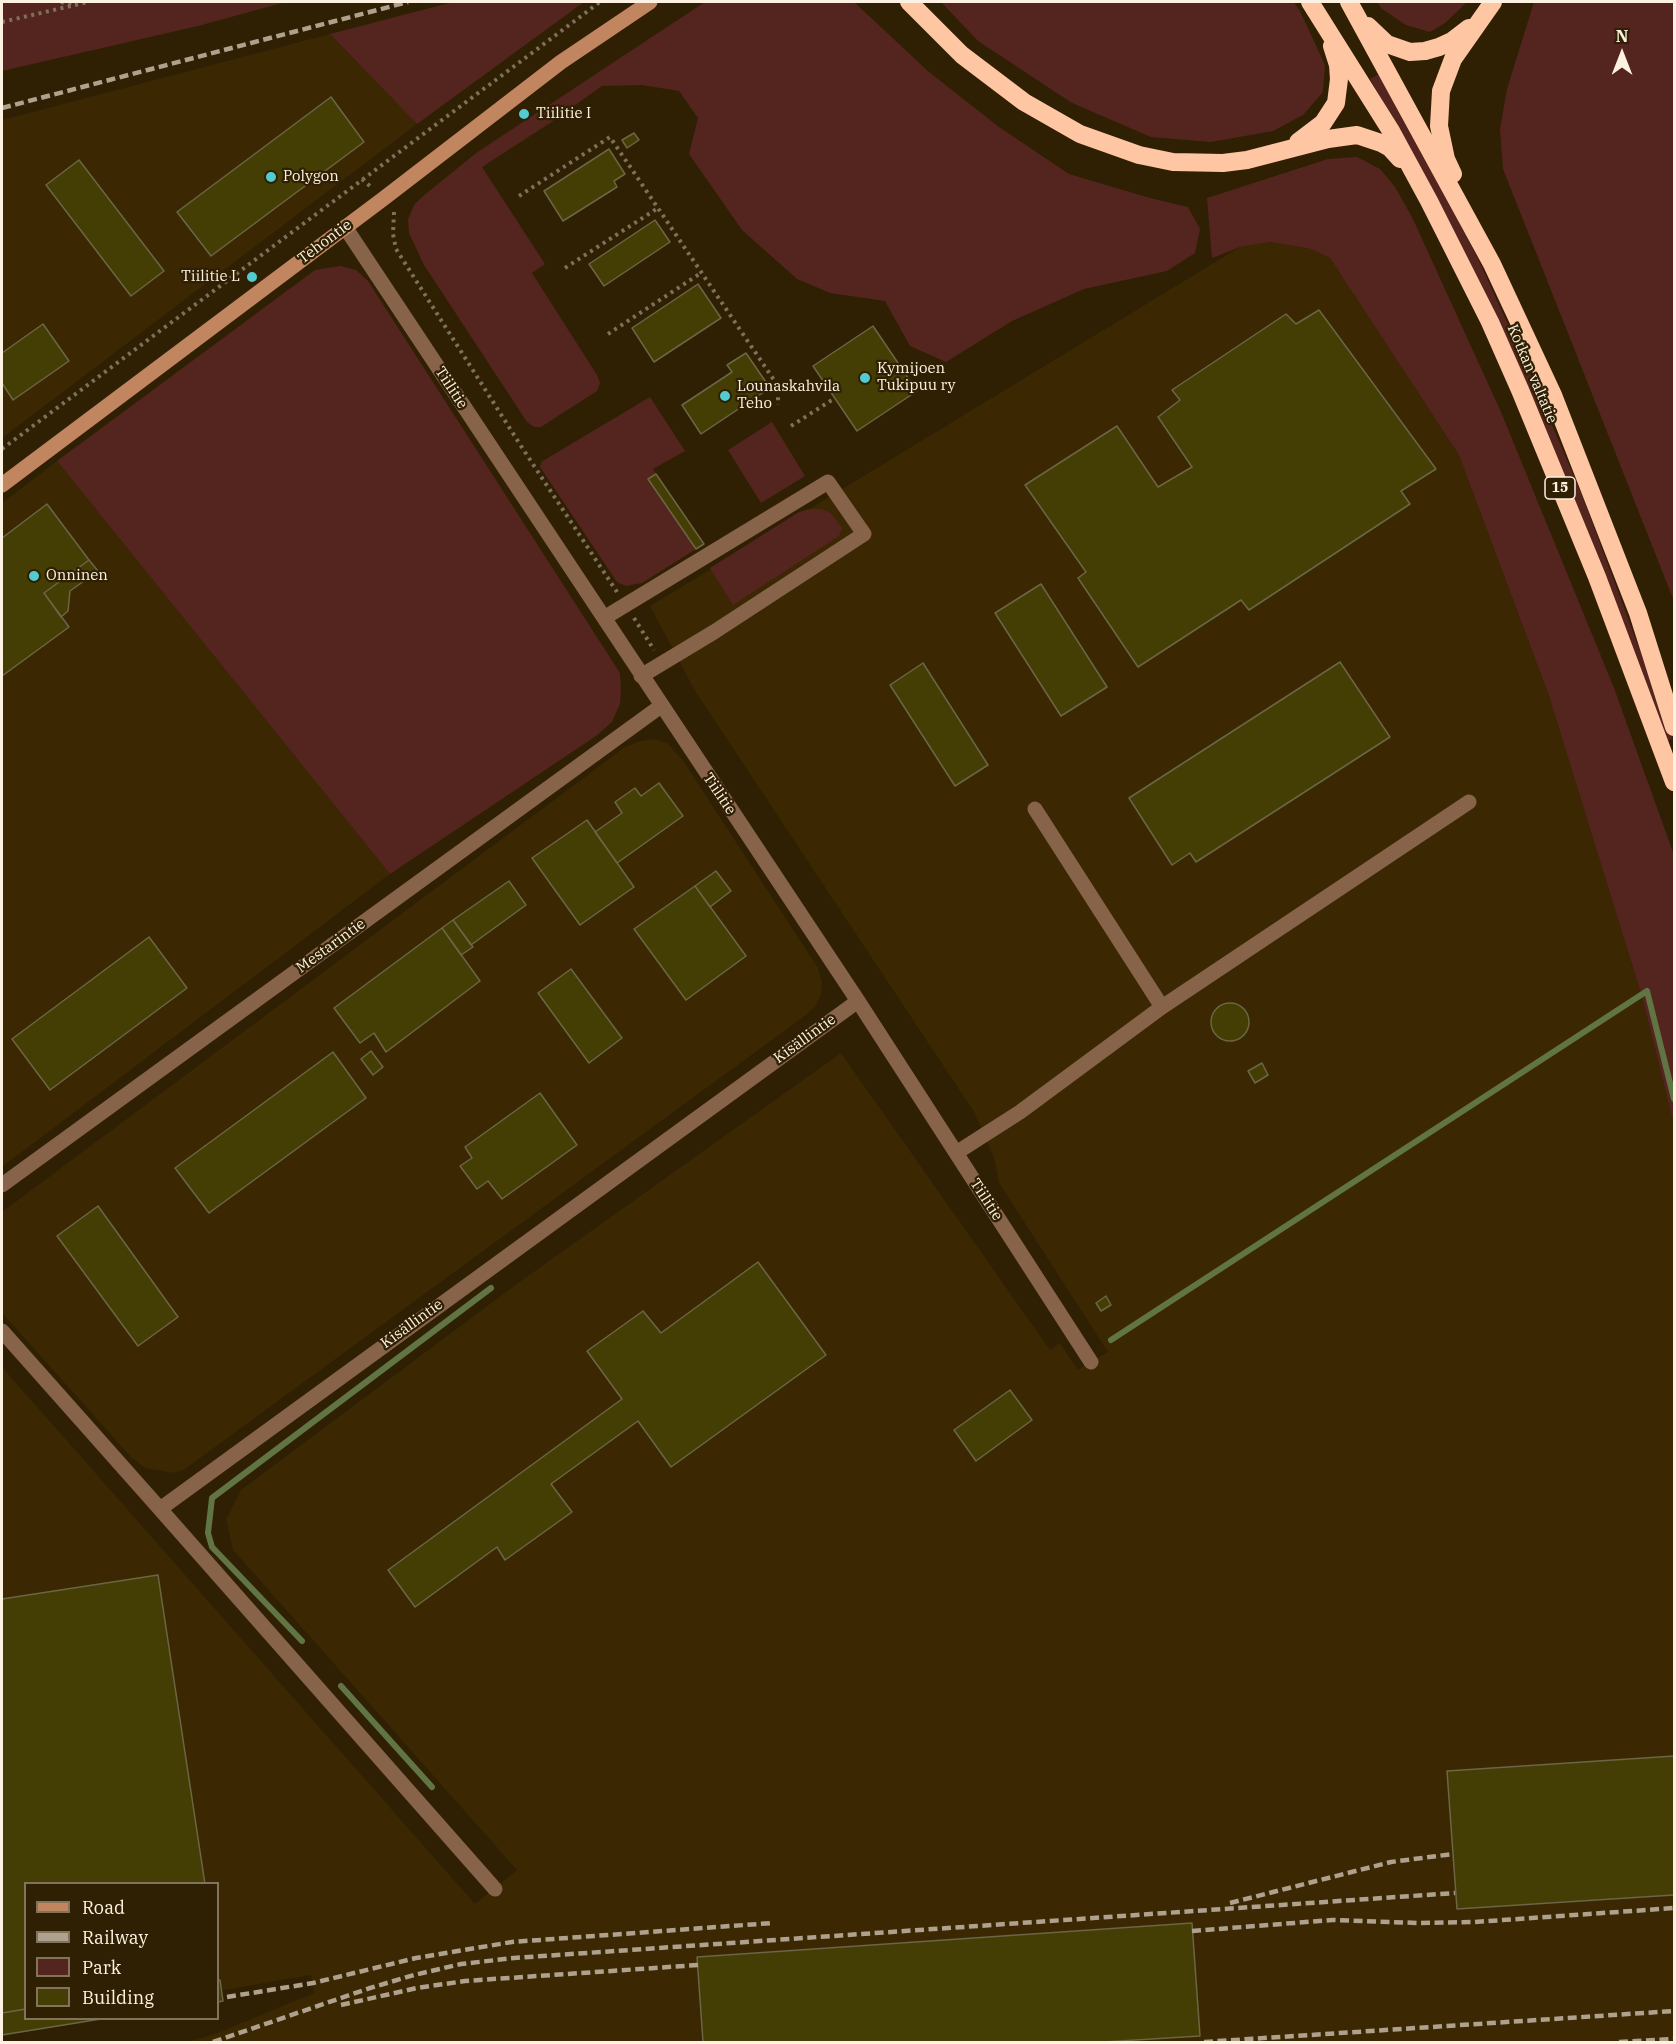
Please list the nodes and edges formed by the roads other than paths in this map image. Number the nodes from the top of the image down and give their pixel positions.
1 (650, 2) edge
2 (909, 2) edge
3 (1349, 2) edge
4 (1312, 5) edge
5 (1488, 8) edge
6 (1275, 153) junction
7 (1429, 201) junction
8 (345, 227) junction
9 (1492, 264) junction
10 (2, 485) edge
11 (604, 618) junction
12 (641, 676) junction
13 (661, 706) junction
14 (1674, 727) edge
15 (1674, 782) edge
16 (1469, 802) dead end
17 (1035, 809) dead end
18 (858, 1001) junction
19 (1162, 1007) junction
20 (956, 1154) junction
21 (2, 1185) edge
22 (2, 1331) edge
23 (1091, 1362) dead end
24 (160, 1509) junction
25 (495, 1889) dead end

1 - 8 street, Tehontie
2 - 6 highway
3 - 5 highway
3 - 9 highway, Kotkan valtatie / 15
4 - 6 highway
4 - 7 highway, Kotkan valtatie / 15
5 - 9 highway
6 - 7 highway
7 - 15 highway, Kotkan valtatie / 15
8 - 10 street, Tehontie
8 - 11 street, Tiilitie
9 - 14 highway, Kotkan valtatie / 15
11 - 12 street, Tiilitie
11 - 12 street
12 - 13 street, Tiilitie
13 - 18 street, Tiilitie
13 - 21 street, Mestarintie
16 - 19 street
17 - 19 street
18 - 20 street, Tiilitie
18 - 24 street, Kisällintie
19 - 20 street
20 - 23 street, Tiilitie
22 - 24 street
24 - 25 street

